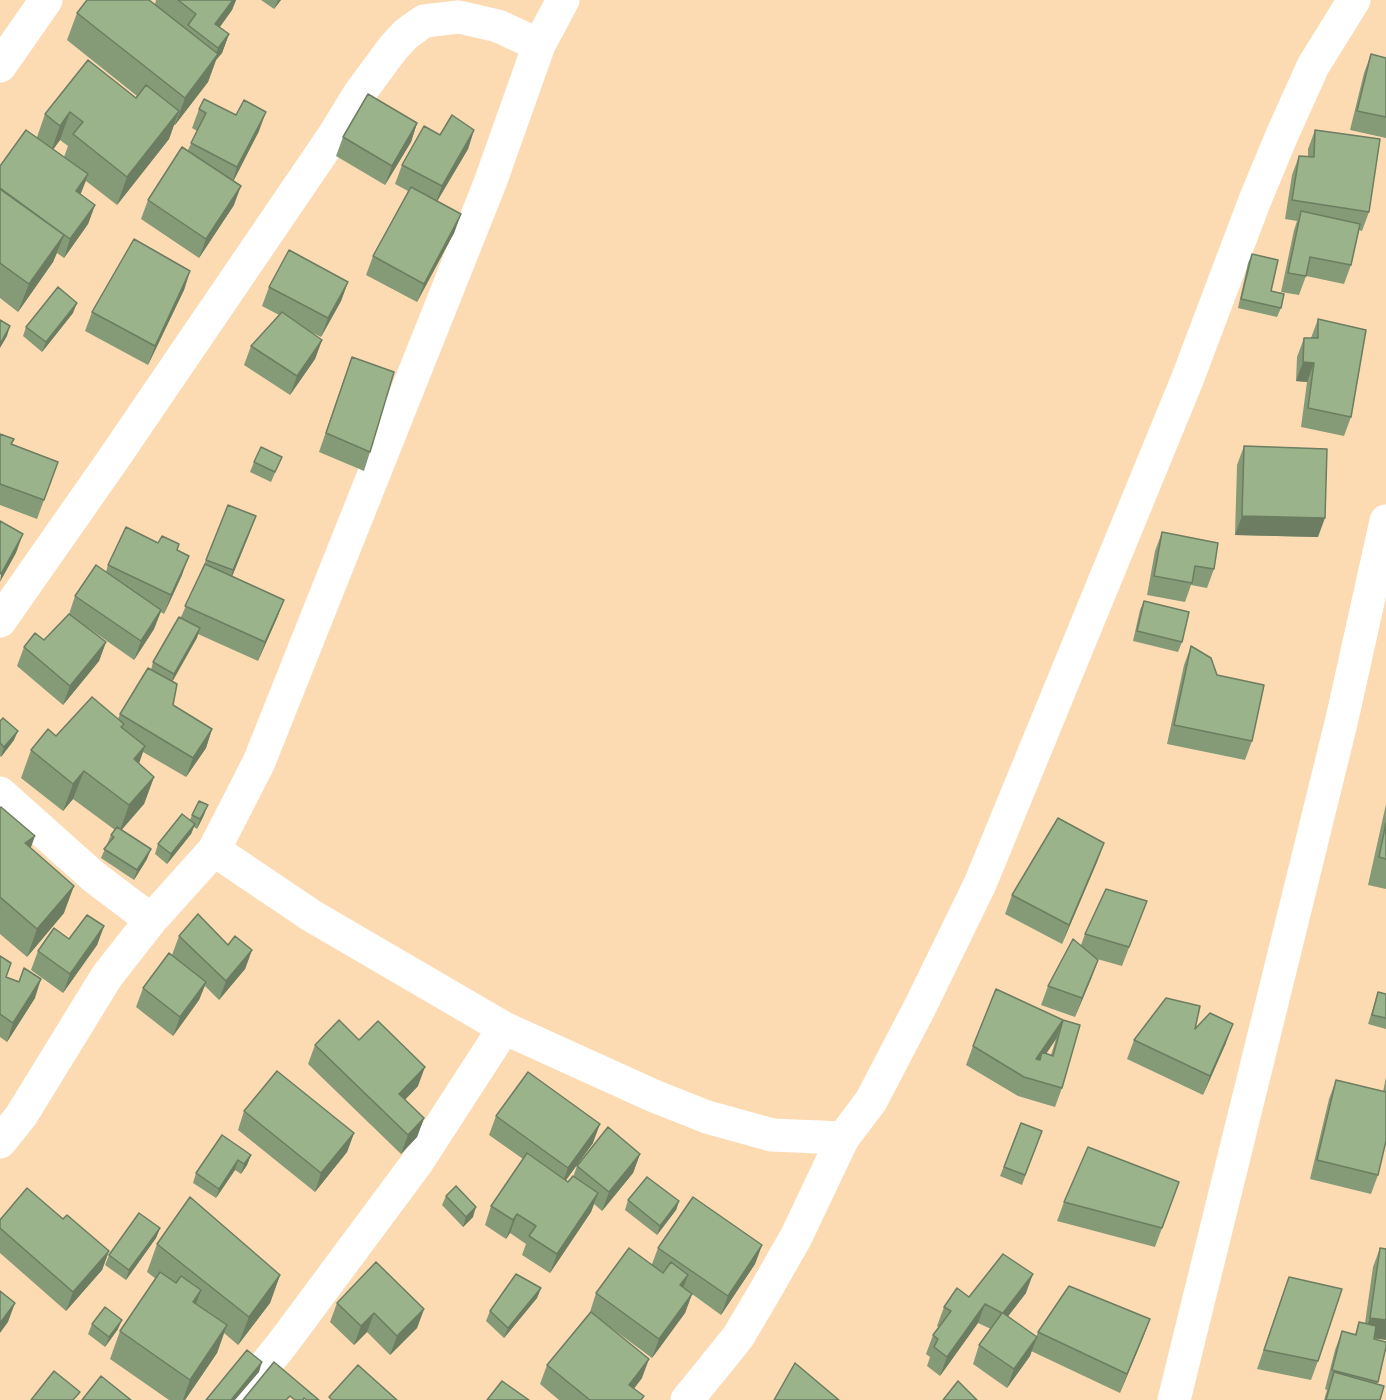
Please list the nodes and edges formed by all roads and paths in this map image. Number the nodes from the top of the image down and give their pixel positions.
1 (46, 0) edge
2 (563, 0) edge
3 (1353, 0) edge
4 (539, 45) junction
5 (0, 66) edge
6 (1386, 522) edge
7 (0, 621) edge
8 (0, 793) edge
9 (214, 850) junction
10 (151, 920) junction
11 (504, 1028) junction
12 (843, 1138) junction
13 (0, 1142) edge
14 (237, 1400) edge
15 (687, 1400) edge
16 (1174, 1400) edge

1 - 5 street
2 - 4 street
3 - 12 street
4 - 7 street
4 - 9 street
6 - 16 street
8 - 10 street
9 - 10 street
9 - 11 street
10 - 13 street
11 - 12 street
11 - 14 street
12 - 15 street

